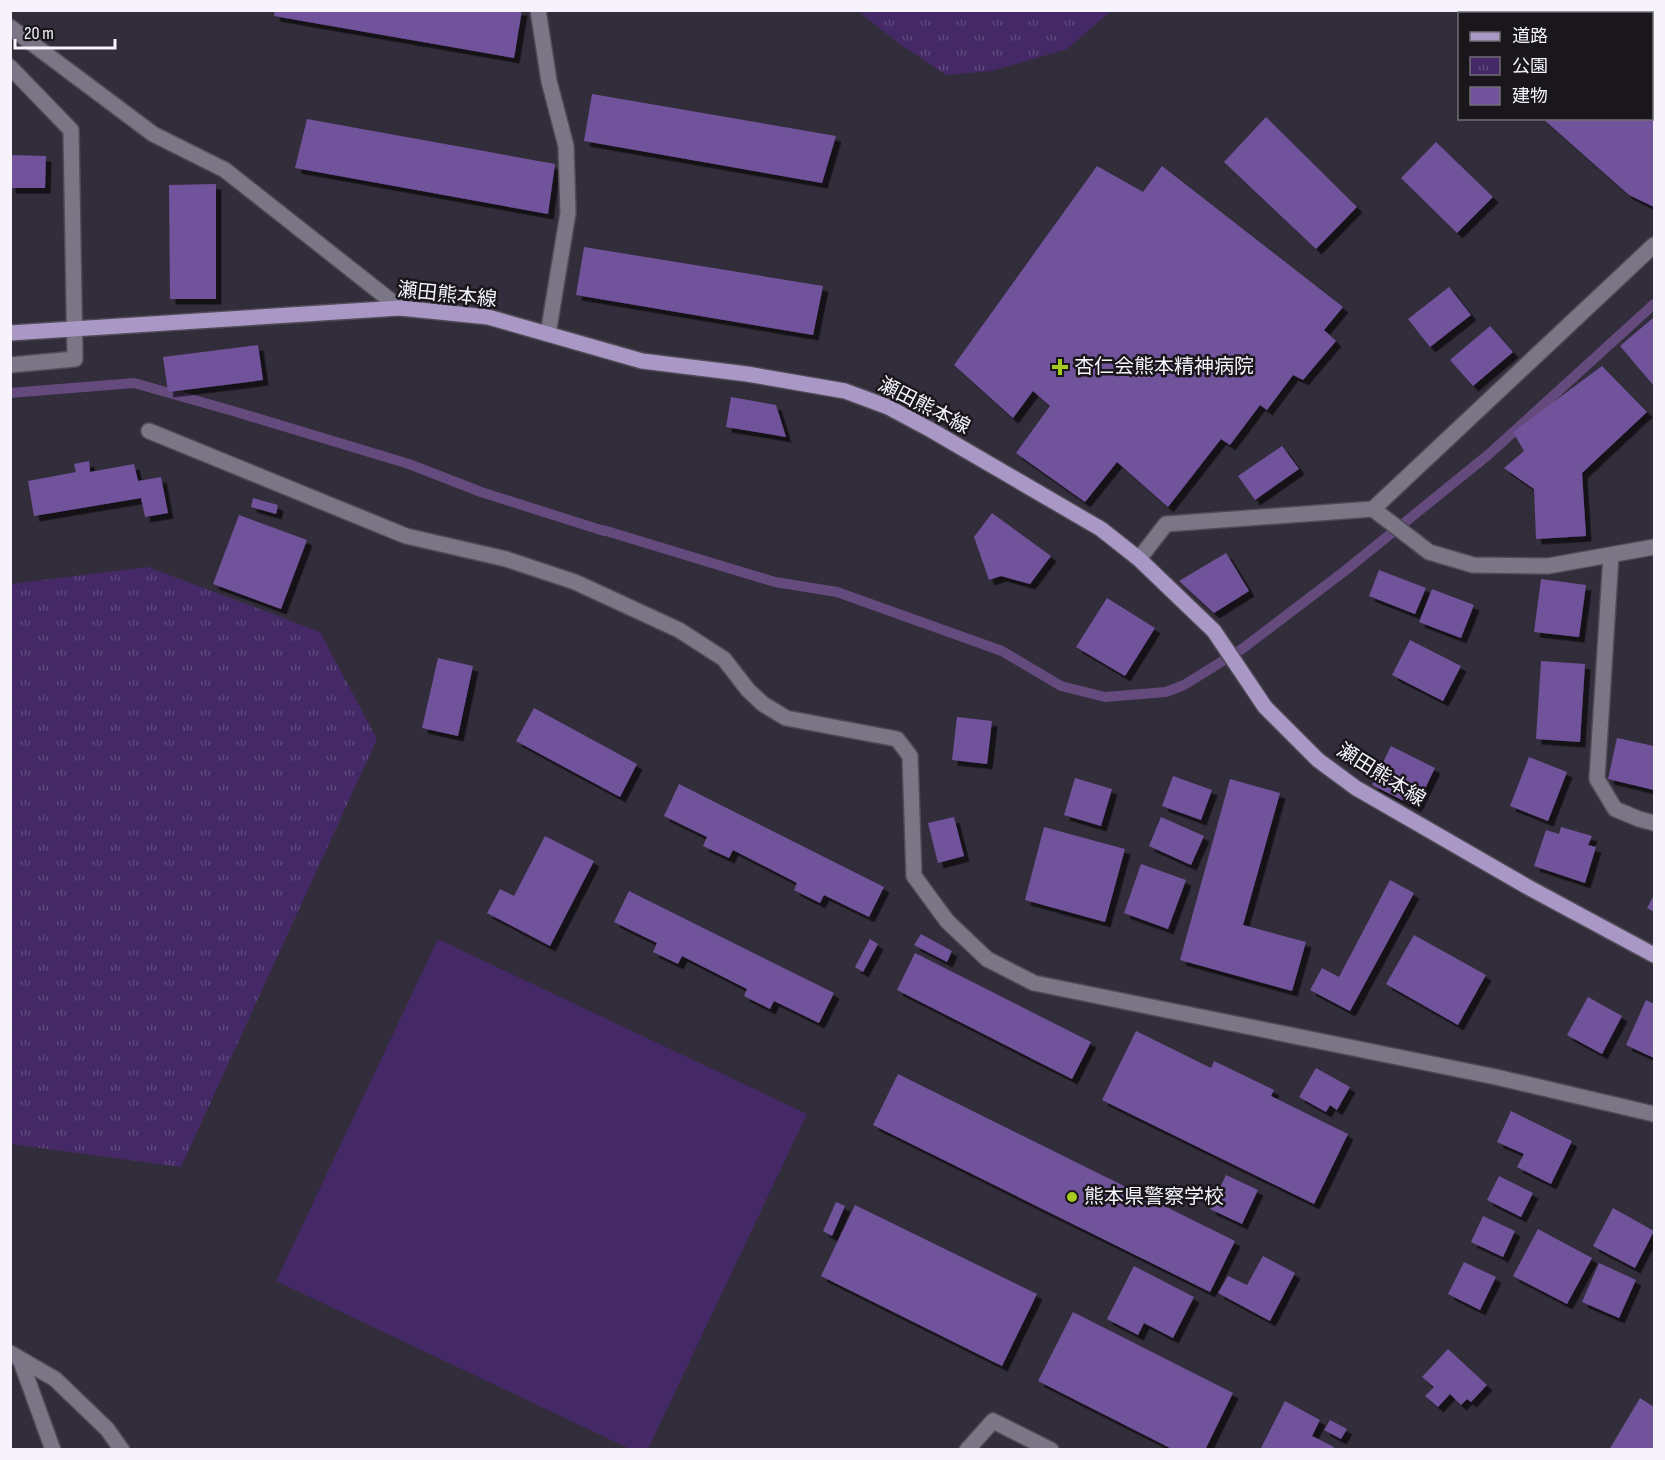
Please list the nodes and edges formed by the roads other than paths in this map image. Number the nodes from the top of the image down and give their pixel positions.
1 (538, 10) edge
2 (10, 27) edge
3 (10, 67) edge
4 (10, 85) edge
5 (32, 89) junction
6 (1654, 245) edge
7 (400, 309) junction
8 (74, 328) junction
9 (10, 333) edge
10 (548, 334) junction
11 (10, 365) edge
12 (149, 432) dead end
13 (1373, 509) junction
14 (1654, 547) edge
15 (1611, 555) junction
16 (1138, 559) junction
17 (1654, 823) edge
18 (1654, 955) edge
19 (1654, 1114) edge
20 (15, 1356) edge
21 (53, 1449) edge
22 (122, 1449) edge
23 (967, 1449) edge
24 (1051, 1449) edge

1 - 10 street
2 - 7 street
3 - 5 street
4 - 5 street
5 - 8 street
6 - 13 street
7 - 8 main road, 瀬田熊本線
7 - 10 main road, 瀬田熊本線
8 - 9 main road, 瀬田熊本線
8 - 11 street
10 - 16 main road, 瀬田熊本線
12 - 19 street
13 - 15 street
13 - 16 street
14 - 15 street
15 - 17 street
16 - 18 main road, 瀬田熊本線
20 - 21 street
20 - 22 street
23 - 24 street

